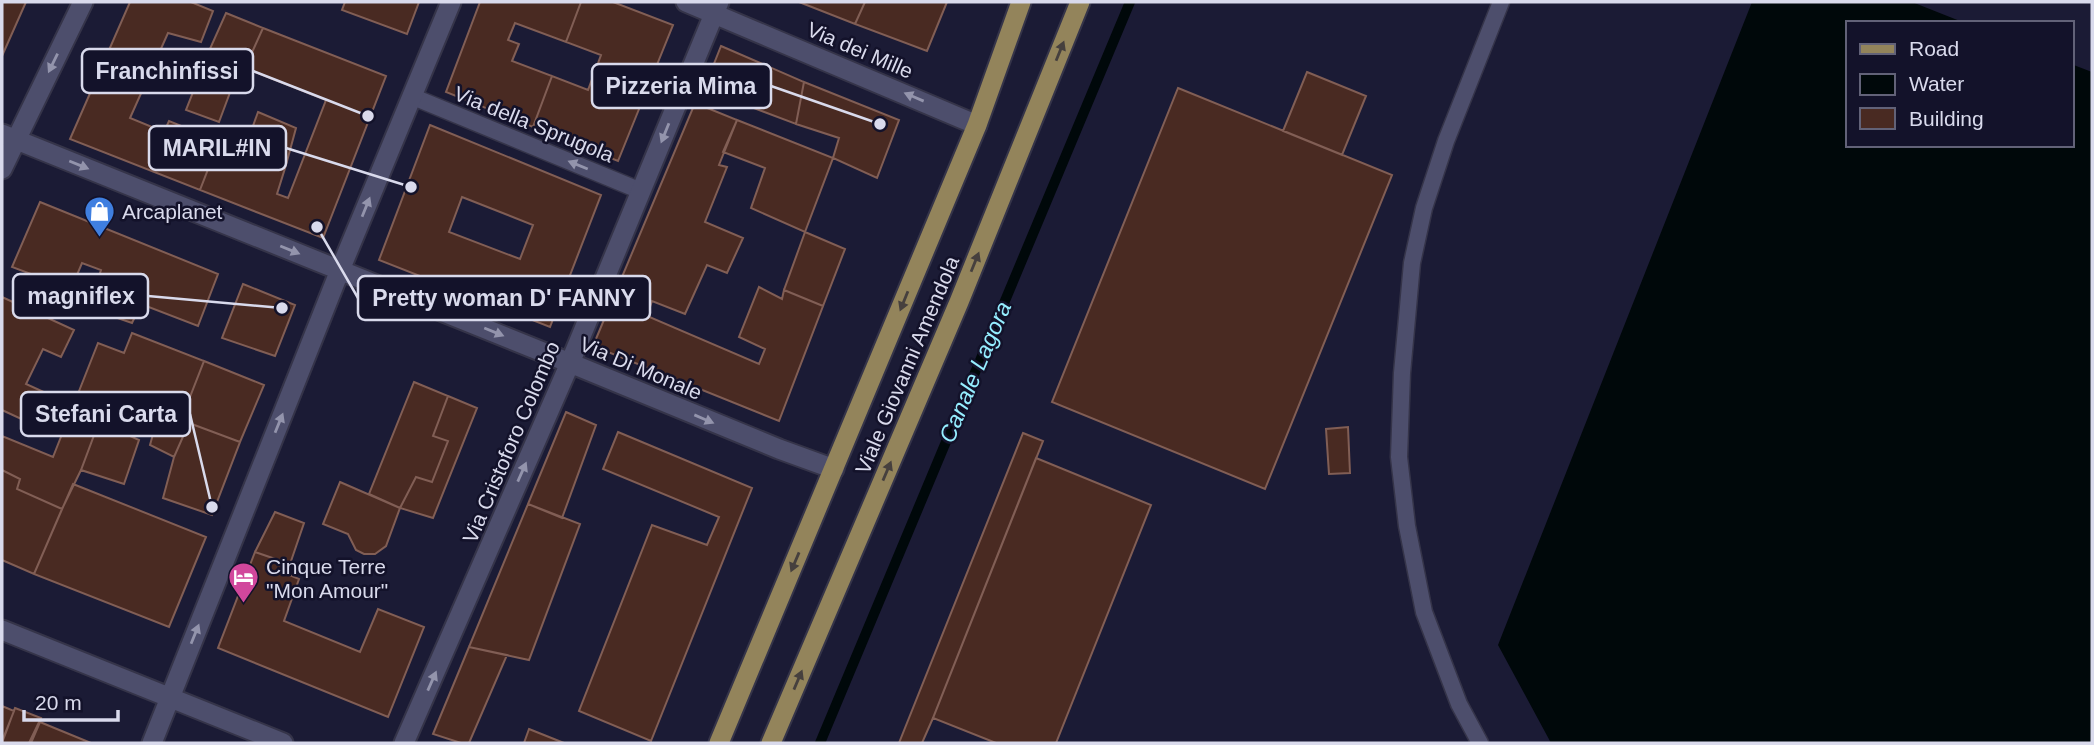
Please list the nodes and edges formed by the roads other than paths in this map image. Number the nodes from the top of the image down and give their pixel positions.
1 (83, 2) edge
2 (451, 2) edge
3 (686, 2) edge
4 (1021, 2) edge
5 (1080, 2) edge
6 (1501, 2) edge
7 (716, 8) edge
8 (411, 96) junction
9 (977, 125) junction
10 (9, 137) edge
11 (2, 169) edge
12 (641, 191) junction
13 (340, 270) junction
14 (570, 363) junction
15 (834, 469) junction
16 (2, 630) edge
17 (170, 698) junction
18 (152, 743) edge
19 (284, 743) edge
20 (404, 743) edge
21 (719, 743) edge
22 (771, 743) edge
23 (1480, 743) edge

1 -> 10 street
2 - 8 street
3 - 7 street, Via dei Mille
4 - 9 main road, Viale Giovanni Amendola
22 -> 5 main road, Viale Giovanni Amendola
6 - 23 lane
9 -> 7 street, Via dei Mille
7 -> 12 street, Via Cristoforo Colombo
12 -> 8 lane, Via della Sprugola
13 -> 8 street
9 -> 15 main road, Viale Giovanni Amendola
10 - 11 street
10 -> 13 street, Via Di Monale
12 - 14 street, Via Cristoforo Colombo
13 -> 14 street, Via Di Monale
17 -> 13 street
14 -> 15 street, Via Di Monale
20 -> 14 street, Via Cristoforo Colombo
15 -> 21 main road, Viale Giovanni Amendola
16 - 17 street
17 - 18 street
17 - 19 street

